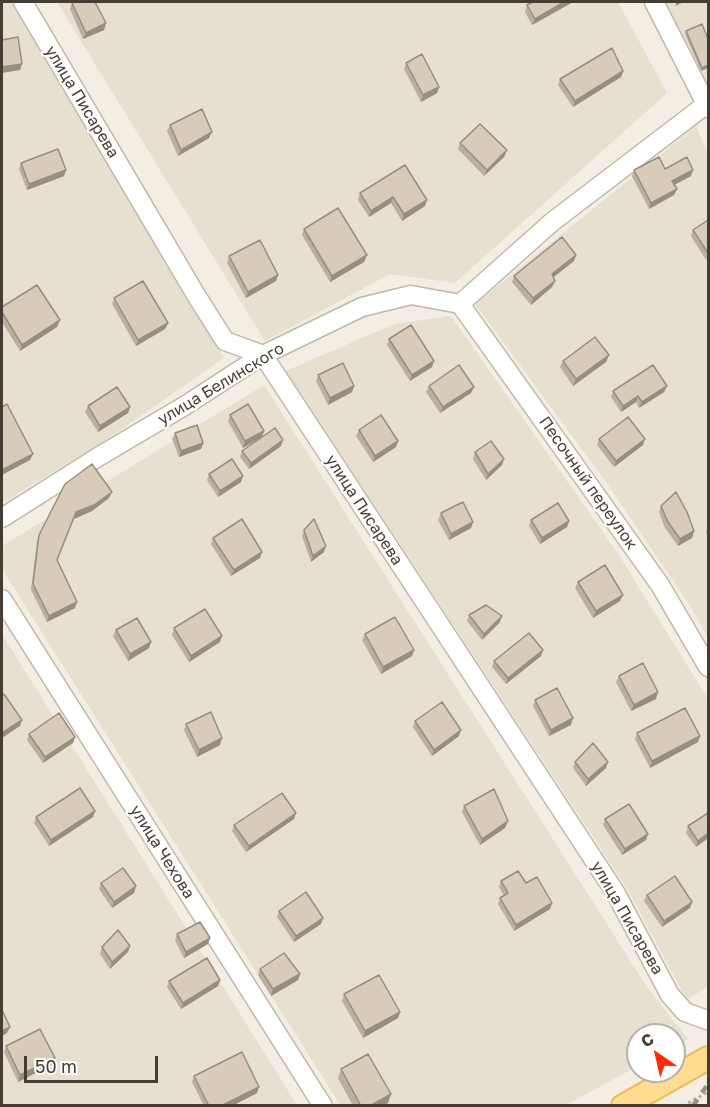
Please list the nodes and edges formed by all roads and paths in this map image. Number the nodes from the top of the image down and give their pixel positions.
1 (22, 2) edge
2 (654, 2) edge
3 (708, 105) edge
4 (460, 304) junction
5 (263, 355) junction
6 (2, 518) edge
7 (2, 599) edge
8 (708, 667) edge
9 (708, 1021) edge
10 (708, 1058) edge
11 (708, 1092) edge
12 (323, 1106) edge
13 (624, 1106) edge
14 (683, 1106) edge

1 - 5 street, улица Писарева
2 - 3 street
3 - 4 street
4 - 5 street, улица Белинского
4 - 8 street, Песочный переулок
5 - 6 street, улица Белинского
5 - 9 street, улица Писарева
7 - 12 street, улица Чехова
10 - 13 main road
11 - 14 path

